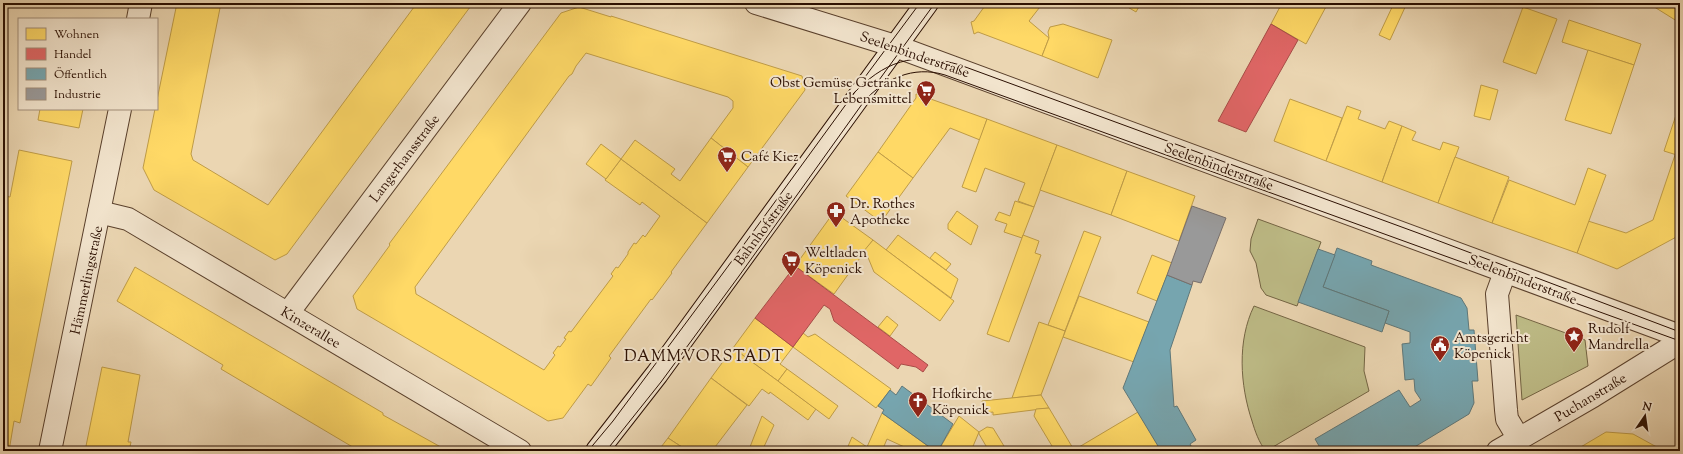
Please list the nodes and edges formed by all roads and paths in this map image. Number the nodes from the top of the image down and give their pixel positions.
1 (141, 3) edge
2 (520, 3) edge
3 (756, 3) edge
4 (927, 3) edge
5 (138, 18) edge
6 (895, 46) junction
7 (120, 110) edge
8 (99, 212) junction
9 (1505, 272) junction
10 (288, 314) junction
11 (1680, 336) edge
12 (1680, 342) edge
13 (1519, 439) junction
14 (50, 451) edge
15 (520, 451) edge
16 (597, 451) edge
17 (1498, 451) edge

1 - 5 street
2 - 10 street, Langerhansstraße
3 - 6 street, Seelenbinderstraße
4 - 6 street, Bahnhofstraße
6 - 9 street, Seelenbinderstraße
6 - 16 street, Bahnhofstraße
7 - 8 street, Hämmerlingstraße
8 - 10 street, Kinzerallee
8 - 14 street, Hämmerlingstraße
9 - 11 street, Seelenbinderstraße
9 - 13 street
10 - 15 street, Kinzerallee
12 - 13 street, Puchanstraße
13 - 17 street, Puchanstraße

